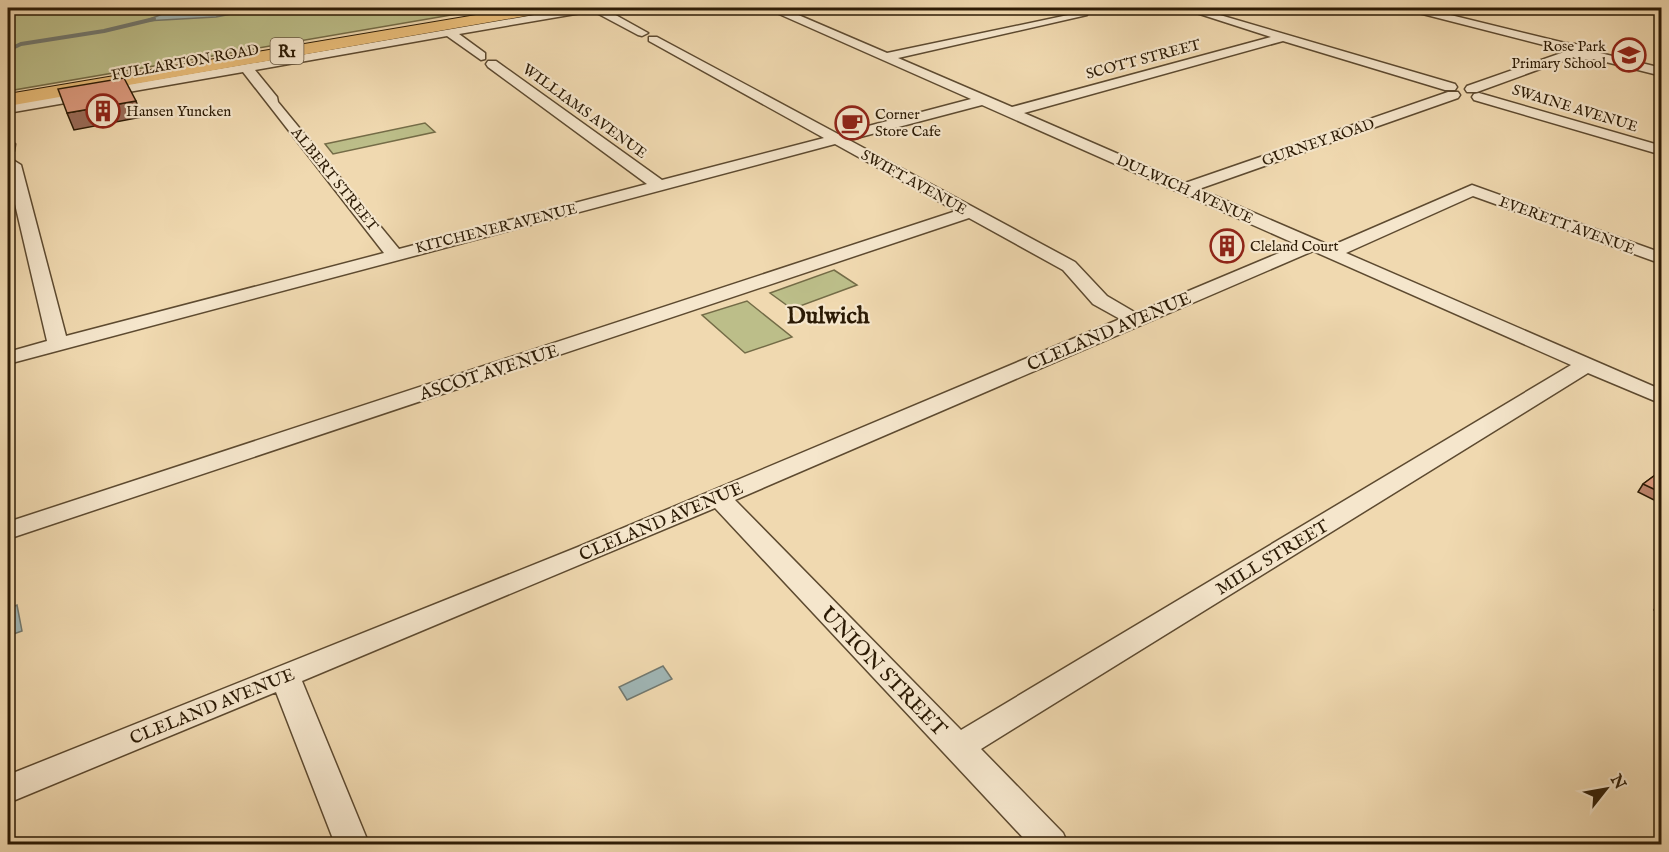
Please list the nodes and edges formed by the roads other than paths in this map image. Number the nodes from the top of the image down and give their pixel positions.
1 (591, 8) edge
2 (596, 8) edge
3 (774, 8) edge
4 (1186, 8) edge
5 (1412, 8) edge
6 (1646, 8) edge
7 (520, 10) edge
8 (1662, 11) edge
9 (1083, 13) dead end
10 (448, 32) junction
11 (1284, 37) junction
12 (1567, 51) junction
13 (886, 57) junction
14 (246, 68) junction
15 (1662, 72) edge
16 (1451, 91) junction
17 (1476, 93) junction
18 (8, 94) edge
19 (8, 100) edge
20 (984, 100) junction
21 (8, 109) edge
22 (1011, 112) junction
23 (837, 139) junction
24 (1662, 151) edge
25 (10, 153) edge
26 (659, 186) junction
27 (1184, 189) junction
28 (1472, 190) joint
29 (970, 212) junction
30 (1321, 249) junction
31 (394, 254) junction
32 (1662, 259) edge
33 (1136, 320) junction
34 (58, 344) junction
35 (8, 358) edge
36 (1586, 365) junction
37 (1662, 398) edge
38 (718, 497) junction
39 (8, 531) edge
40 (285, 676) junction
41 (957, 748) junction
42 (8, 789) edge
43 (352, 844) edge
44 (1051, 844) edge

1 - 7 street, FULLARTON ROAD
2 - 23 street, SWIFT AVENUE
3 - 13 street, DULWICH AVENUE
4 - 11 street
5 - 12 street
6 - 8 street
7 - 10 street, FULLARTON ROAD
7 - 18 highway, FULLARTON ROAD / R1
7 - 19 highway, FULLARTON ROAD / R1
9 - 13 street
10 - 14 street, FULLARTON ROAD
10 - 26 street, WILLIAMS AVENUE
11 - 16 street
11 - 22 street, SCOTT STREET
12 - 15 street
12 - 17 street
13 - 20 street, DULWICH AVENUE
14 - 21 street, FULLARTON ROAD
14 - 31 street, ALBERT STREET
16 - 17 street
16 - 27 street, GURNEY ROAD
17 - 24 street, SWAINE AVENUE
20 - 22 street, DULWICH AVENUE
20 - 23 street, KITCHENER AVENUE
22 - 27 street, DULWICH AVENUE
23 - 26 street, KITCHENER AVENUE
23 - 29 street, SWIFT AVENUE
25 - 34 street
26 - 31 street, KITCHENER AVENUE
27 - 30 street, DULWICH AVENUE
28 - 30 street, CLELAND AVENUE
28 - 32 street, EVERETT AVENUE
29 - 33 street, SWIFT AVENUE
29 - 39 street, ASCOT AVENUE
30 - 33 street, CLELAND AVENUE
30 - 36 street, DULWICH AVENUE
31 - 34 street, KITCHENER AVENUE
33 - 38 street, CLELAND AVENUE
34 - 35 street, KITCHENER AVENUE
36 - 37 street, DULWICH AVENUE
36 - 41 street, MILL STREET
38 - 40 street, CLELAND AVENUE
38 - 41 street, UNION STREET
40 - 42 street, CLELAND AVENUE
40 - 43 street
41 - 44 street, UNION STREET

